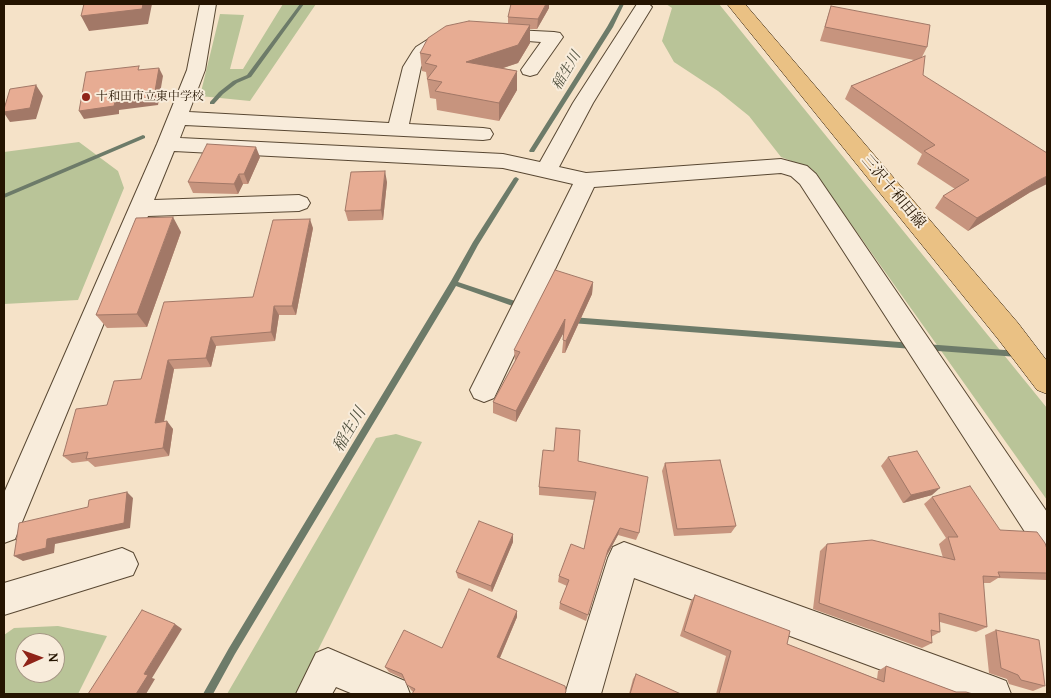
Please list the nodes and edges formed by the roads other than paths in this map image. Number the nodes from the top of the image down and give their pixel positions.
1 (208, 4) edge
2 (736, 4) edge
3 (643, 7) dead end
4 (530, 70) dead end
5 (177, 118) junction
6 (398, 129) junction
7 (483, 134) dead end
8 (167, 144) junction
9 (545, 172) junction
10 (586, 180) junction
11 (299, 203) dead end
12 (140, 208) junction
13 (1047, 382) edge
14 (484, 390) dead end
15 (4, 528) edge
16 (1047, 538) edge
17 (122, 564) dead end
18 (4, 599) edge
19 (314, 694) edge
20 (392, 694) edge
21 (583, 694) edge
22 (993, 694) edge

1 - 5 street
2 - 13 main road, 三沢十和田線
3 - 9 street
4 - 6 street
5 - 6 street
5 - 8 street
6 - 7 street
8 - 9 street
8 - 12 street
9 - 10 street
10 - 14 street
10 - 16 street
11 - 12 street
12 - 15 street
17 - 18 street
19 - 20 street
21 - 22 street

